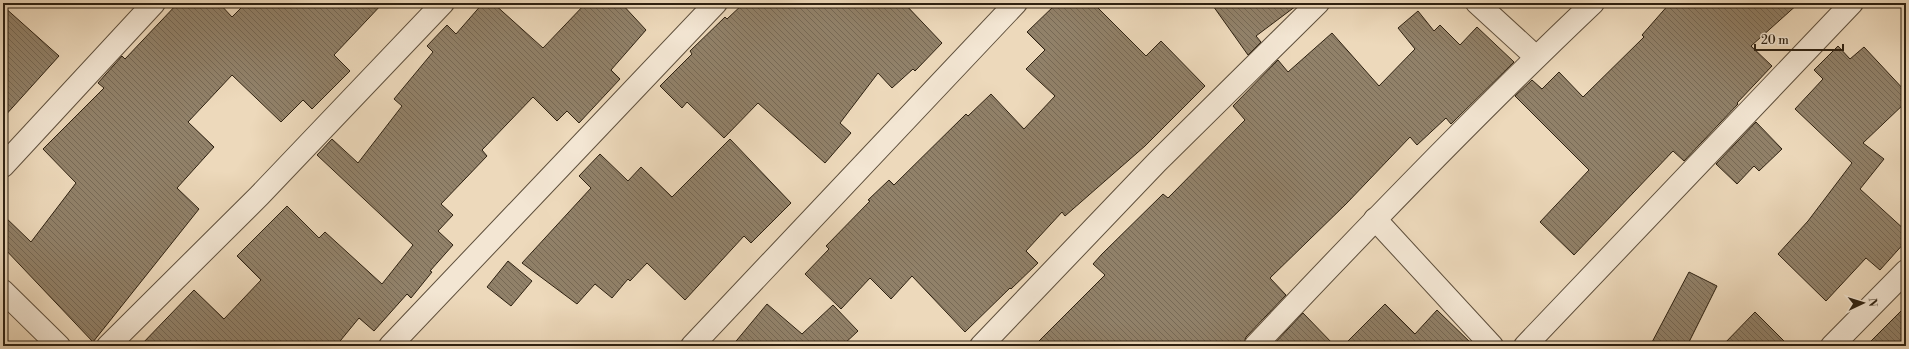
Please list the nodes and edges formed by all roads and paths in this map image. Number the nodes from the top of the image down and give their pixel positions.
1 (154, 3) edge
2 (443, 3) edge
3 (716, 3) edge
4 (1016, 3) edge
5 (1318, 3) edge
6 (1478, 3) edge
7 (1593, 3) edge
8 (1852, 3) edge
9 (1536, 57) junction
10 (3, 166) edge
11 (1375, 219) junction
12 (1906, 271) edge
13 (3, 291) edge
14 (59, 346) edge
15 (108, 346) edge
16 (390, 346) edge
17 (692, 346) edge
18 (981, 346) edge
19 (1255, 346) edge
20 (1492, 346) edge
21 (1525, 346) edge
22 (1832, 346) edge

1 - 10 street
2 - 15 street
3 - 16 street
4 - 17 street
5 - 18 street
6 - 9 street
7 - 9 street
8 - 21 street
9 - 11 street
11 - 19 street
11 - 20 street
12 - 22 street
13 - 14 street

